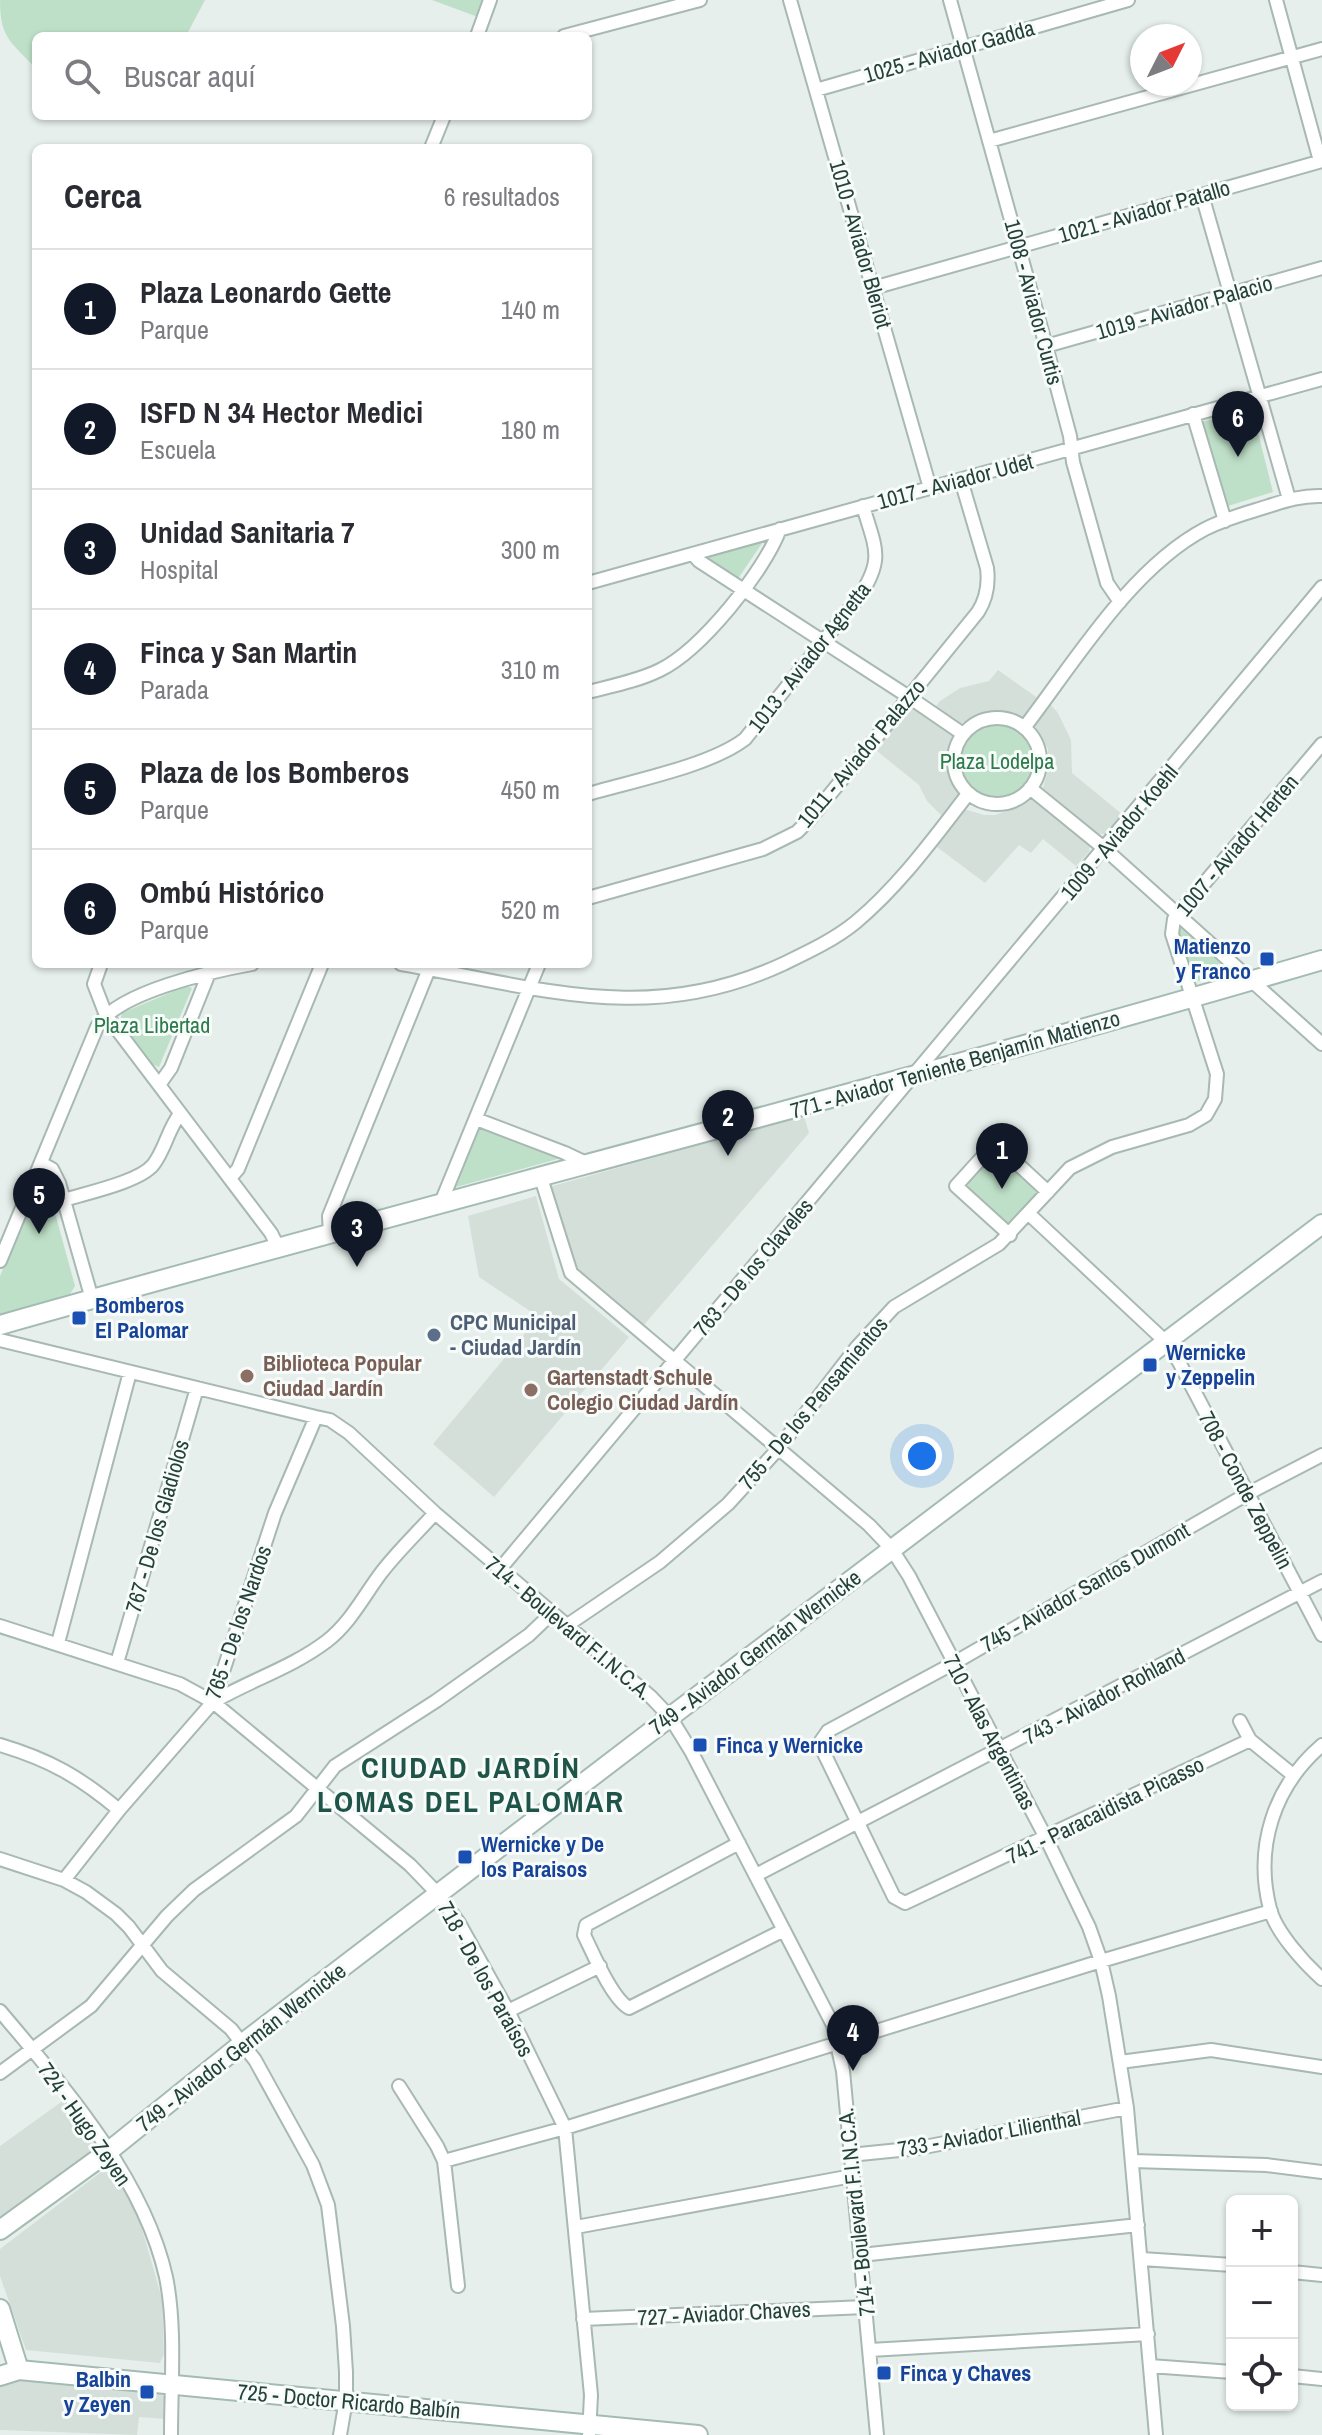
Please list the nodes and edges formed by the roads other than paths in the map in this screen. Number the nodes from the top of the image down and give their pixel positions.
1 (490, 0) edge
2 (700, 0) edge
3 (790, 0) edge
4 (950, 0) edge
5 (1128, 0) edge
6 (1276, 0) edge
7 (478, 32) edge
8 (579, 32) edge
9 (964, 46) junction
10 (1322, 49) edge
11 (1292, 57) junction
12 (816, 90) junction
13 (442, 120) edge
14 (989, 141) junction
15 (433, 144) edge
16 (1321, 161) edge
17 (1202, 195) junction
18 (1018, 246) junction
19 (1322, 268) edge
20 (873, 288) junction
21 (1230, 295) junction
22 (1046, 346) junction
23 (1322, 379) edge
24 (1259, 396) junction
25 (1193, 414) junction
26 (1072, 449) junction
27 (961, 480) junction
28 (930, 488) junction
29 (1322, 496) edge
30 (1289, 499) junction
31 (863, 506) junction
32 (1225, 521) junction
33 (780, 529) junction
34 (693, 554) junction
35 (592, 582) edge
36 (1322, 587) edge
37 (744, 589) junction
38 (1120, 602) junction
39 (824, 641) junction
40 (592, 691) edge
41 (909, 697) junction
42 (1024, 728) junction
43 (963, 734) junction
44 (1322, 744) edge
45 (1030, 788) junction
46 (592, 793) edge
47 (968, 794) junction
48 (1105, 849) junction
49 (592, 897) edge
50 (1177, 914) junction
51 (1322, 960) edge
52 (100, 968) edge
53 (211, 968) edge
54 (320, 968) edge
55 (429, 968) edge
56 (439, 968) edge
57 (537, 968) edge
58 (1253, 981) junction
59 (529, 988) junction
60 (1193, 998) junction
61 (106, 1015) junction
62 (1322, 1044) edge
63 (915, 1075) junction
64 (159, 1085) junction
65 (180, 1114) junction
66 (476, 1119) junction
67 (41, 1163) junction
68 (588, 1164) junction
69 (230, 1178) junction
70 (541, 1178) junction
71 (1048, 1192) junction
72 (64, 1200) junction
73 (440, 1205) junction
74 (1029, 1214) junction
75 (1322, 1224) edge
76 (330, 1233) junction
77 (1010, 1235) junction
78 (278, 1247) junction
79 (0, 1261) edge
80 (92, 1299) junction
81 (0, 1325) edge
82 (0, 1340) edge
83 (1166, 1342) junction
84 (675, 1361) junction
85 (130, 1372) junction
86 (197, 1388) junction
87 (316, 1417) junction
88 (778, 1449) junction
89 (1322, 1455) edge
90 (1249, 1493) junction
91 (435, 1513) junction
92 (891, 1548) junction
93 (500, 1569) junction
94 (1322, 1581) edge
95 (1300, 1593) junction
96 (551, 1614) junction
97 (0, 1626) edge
98 (566, 1626) junction
99 (1322, 1635) edge
100 (58, 1643) junction
101 (117, 1663) junction
102 (954, 1663) junction
103 (213, 1702) junction
104 (670, 1717) junction
105 (1240, 1721) dead end
106 (1250, 1740) junction
107 (0, 1745) edge
108 (1322, 1745) edge
109 (1000, 1751) junction
110 (1293, 1775) junction
111 (317, 1791) junction
112 (119, 1810) junction
113 (858, 1825) junction
114 (1046, 1838) junction
115 (739, 1843) junction
116 (0, 1859) edge
117 (756, 1875) junction
118 (64, 1880) junction
119 (438, 1894) junction
120 (1271, 1911) junction
121 (784, 1930) junction
122 (142, 1946) junction
123 (1101, 1961) junction
124 (600, 1966) junction
125 (1322, 1979) edge
126 (0, 2011) edge
127 (508, 2011) junction
128 (243, 2043) junction
129 (837, 2043) junction
130 (33, 2050) junction
131 (1120, 2062) junction
132 (1322, 2067) edge
133 (0, 2073) edge
134 (399, 2086) dead end
135 (1127, 2108) junction
136 (565, 2128) junction
137 (109, 2151) junction
138 (850, 2155) junction
139 (444, 2161) junction
140 (1133, 2161) junction
141 (1322, 2172) edge
142 (852, 2176) junction
143 (1138, 2225) junction
144 (576, 2227) junction
145 (0, 2230) edge
146 (861, 2255) junction
147 (1142, 2259) junction
148 (1226, 2265) edge
149 (1298, 2273) edge
150 (1322, 2275) edge
151 (458, 2286) dead end
152 (865, 2307) junction
153 (0, 2309) edge
154 (583, 2319) junction
155 (1148, 2334) junction
156 (870, 2350) junction
157 (1150, 2366) junction
158 (19, 2370) junction
159 (1226, 2372) edge
160 (0, 2376) edge
161 (1298, 2377) edge
162 (1322, 2379) edge
163 (171, 2384) junction
164 (346, 2400) junction
165 (590, 2430) edge
166 (171, 2435) edge
167 (340, 2435) edge
168 (698, 2435) edge
169 (877, 2435) edge
170 (1156, 2435) edge

1 - 7 street
2 - 8 street
3 - 12 street, 1010 - Aviador Bleriot
4 - 9 street, 1008 - Aviador Curtis
5 - 9 street, 1025 - Aviador Gadda
6 - 11 street
9 - 12 street, 1025 - Aviador Gadda
9 - 14 street, 1008 - Aviador Curtis
10 - 11 street
11 - 14 street
11 - 16 street
12 - 20 street, 1010 - Aviador Bleriot
13 - 15 street
14 - 18 street, 1008 - Aviador Curtis
16 - 17 street, 1021 - Aviador Patallo
17 - 18 street, 1021 - Aviador Patallo
17 - 21 street
18 - 20 street, 1021 - Aviador Patallo
18 - 22 street, 1008 - Aviador Curtis
19 - 21 street, 1019 - Aviador Palacio
20 - 28 street, 1010 - Aviador Bleriot
21 - 22 street, 1019 - Aviador Palacio
21 - 24 street
22 - 26 street, 1008 - Aviador Curtis
23 - 24 street, 1017 - Aviador Udet
24 - 25 street, 1017 - Aviador Udet
24 - 30 street
25 - 26 street, 1017 - Aviador Udet
25 - 32 street
26 - 27 street, 1017 - Aviador Udet
26 - 38 street, 1008 - Aviador Curtis
27 - 28 street, 1017 - Aviador Udet
27 - 41 street, 1011 - Aviador Palazzo
28 - 31 street, 1017 - Aviador Udet
29 - 30 street
30 - 32 street
31 - 33 street, 1017 - Aviador Udet
31 - 39 street, 1013 - Aviador Agnetta
32 - 38 street
33 - 34 street, 1017 - Aviador Udet
33 - 37 street
34 - 35 street, 1017 - Aviador Udet
34 - 37 street
36 - 48 street, 1009 - Aviador Koehl
37 - 39 street
37 - 40 street
38 - 42 street
39 - 41 street
39 - 46 street, 1013 - Aviador Agnetta
41 - 43 street
41 - 49 street, 1011 - Aviador Palazzo
42 - 43 street
42 - 45 street
43 - 47 street
44 - 50 street, 1007 - Aviador Herten
45 - 47 street
45 - 48 street
47 - 59 street
48 - 50 street
48 - 63 street, 1009 - Aviador Koehl
50 - 58 street
50 - 60 street, 1007 - Aviador Herten
51 - 58 street, 771 - Aviador Teniente Benjamín Matienzo
52 - 61 street
53 - 61 street
53 - 64 street
54 - 69 street
55 - 76 street
56 - 59 street
57 - 59 street
58 - 60 street, 771 - Aviador Teniente Benjamín Matienzo
58 - 62 street
59 - 66 street
60 - 63 street, 771 - Aviador Teniente Benjamín Matienzo
60 - 71 street, 755 - De los Pensamientos
61 - 64 street
61 - 67 street
63 - 68 street, 771 - Aviador Teniente Benjamín Matienzo
63 - 84 street, 763 - De los Claveles
64 - 65 street
65 - 69 street
65 - 72 street
66 - 68 street
66 - 73 street
67 - 72 street
67 - 79 street
68 - 70 street, 771 - Aviador Teniente Benjamín Matienzo
69 - 78 street
70 - 73 street, 771 - Aviador Teniente Benjamín Matienzo
70 - 84 street, 710 - Alas Argentinas
71 - 74 street, 755 - De los Pensamientos
71 - 77 street
72 - 80 street
73 - 76 street, 771 - Aviador Teniente Benjamín Matienzo
74 - 77 street, 755 - De los Pensamientos
74 - 83 street, 708 - Conde Zeppelin
75 - 83 street, 749 - Aviador Germán Wernicke
76 - 78 street, 771 - Aviador Teniente Benjamín Matienzo
77 - 88 street, 755 - De los Pensamientos
78 - 80 street, 771 - Aviador Teniente Benjamín Matienzo
80 - 81 street, 771 - Aviador Teniente Benjamín Matienzo
82 - 85 street, 714 - Boulevard F.I.N.C.A.
83 - 90 street, 708 - Conde Zeppelin
83 - 92 street, 749 - Aviador Germán Wernicke
84 - 88 street, 710 - Alas Argentinas
84 - 93 street, 763 - De los Claveles
85 - 86 street, 714 - Boulevard F.I.N.C.A.
85 - 100 street
86 - 87 street, 714 - Boulevard F.I.N.C.A.
86 - 101 street, 767 - De los Gladiolos
87 - 91 street, 714 - Boulevard F.I.N.C.A.
87 - 103 street, 765 - De los Nardos
88 - 92 street, 710 - Alas Argentinas
88 - 98 street, 755 - De los Pensamientos
89 - 90 street, 745 - Aviador Santos Dumont
90 - 95 street, 708 - Conde Zeppelin
90 - 102 street, 745 - Aviador Santos Dumont
91 - 93 street, 714 - Boulevard F.I.N.C.A.
91 - 103 street
92 - 102 street, 710 - Alas Argentinas
92 - 104 street, 749 - Aviador Germán Wernicke
93 - 96 street, 714 - Boulevard F.I.N.C.A.
94 - 95 street, 743 - Aviador Rohland
95 - 99 street, 708 - Conde Zeppelin
95 - 109 street, 743 - Aviador Rohland
96 - 98 street, 714 - Boulevard F.I.N.C.A.
96 - 111 street
97 - 100 street, 718 - De los Paraísos
98 - 104 street, 714 - Boulevard F.I.N.C.A.
100 - 101 street, 718 - De los Paraísos
101 - 103 street, 718 - De los Paraísos
102 - 109 street, 710 - Alas Argentinas
102 - 113 street, 745 - Aviador Santos Dumont
103 - 111 street, 718 - De los Paraísos
103 - 112 street, 765 - De los Nardos
104 - 115 street, 714 - Boulevard F.I.N.C.A.
104 - 119 street, 749 - Aviador Germán Wernicke
105 - 106 street
106 - 110 street
106 - 114 street, 741 - Paracaidista Picasso
107 - 112 street
108 - 110 street
109 - 113 street, 743 - Aviador Rohland
109 - 114 street, 710 - Alas Argentinas
110 - 120 street
111 - 119 street, 718 - De los Paraísos
111 - 122 street
112 - 118 street, 765 - De los Nardos
113 - 114 street, 741 - Paracaidista Picasso
113 - 117 street, 743 - Aviador Rohland
114 - 123 street, 710 - Alas Argentinas
115 - 117 street, 714 - Boulevard F.I.N.C.A.
115 - 124 street
116 - 118 street
117 - 121 street, 714 - Boulevard F.I.N.C.A.
118 - 122 street
119 - 127 street, 718 - De los Paraísos
119 - 128 street, 749 - Aviador Germán Wernicke
120 - 123 street
120 - 125 street
121 - 124 street
121 - 129 street, 714 - Boulevard F.I.N.C.A.
122 - 128 street
122 - 130 street
123 - 129 street
123 - 131 street, 710 - Alas Argentinas
124 - 127 street
126 - 130 street, 724 - Hugo Zeyen
127 - 136 street, 718 - De los Paraísos
128 - 137 street, 749 - Aviador Germán Wernicke
128 - 164 street
129 - 136 street
129 - 138 street, 714 - Boulevard F.I.N.C.A.
130 - 133 street
130 - 137 street, 724 - Hugo Zeyen
131 - 132 street
131 - 135 street, 710 - Alas Argentinas
134 - 139 street
135 - 138 street, 733 - Aviador Lilienthal
135 - 140 street, 710 - Alas Argentinas
136 - 139 street
136 - 144 street, 718 - De los Paraísos
137 - 145 street, 749 - Aviador Germán Wernicke
137 - 163 street, 724 - Hugo Zeyen
138 - 142 street, 714 - Boulevard F.I.N.C.A.
139 - 151 street
140 - 141 street
140 - 143 street, 710 - Alas Argentinas
142 - 144 street
142 - 146 street, 714 - Boulevard F.I.N.C.A.
143 - 146 street
143 - 147 street, 710 - Alas Argentinas
144 - 154 street, 718 - De los Paraísos
146 - 152 street, 714 - Boulevard F.I.N.C.A.
147 - 148 street
147 - 155 street, 710 - Alas Argentinas
149 - 150 street
152 - 154 street, 727 - Aviador Chaves
152 - 156 street, 714 - Boulevard F.I.N.C.A.
153 - 158 street
154 - 165 street, 718 - De los Paraísos
155 - 156 street
155 - 157 street, 710 - Alas Argentinas
156 - 169 street, 714 - Boulevard F.I.N.C.A.
157 - 159 street
157 - 170 street, 710 - Alas Argentinas
158 - 160 street, 725 - Doctor Ricardo Balbín
158 - 163 street, 725 - Doctor Ricardo Balbín
161 - 162 street
163 - 164 street, 725 - Doctor Ricardo Balbín
163 - 166 street, 724 - Hugo Zeyen
164 - 165 street, 725 - Doctor Ricardo Balbín
164 - 167 street
165 - 168 street, 725 - Doctor Ricardo Balbín

